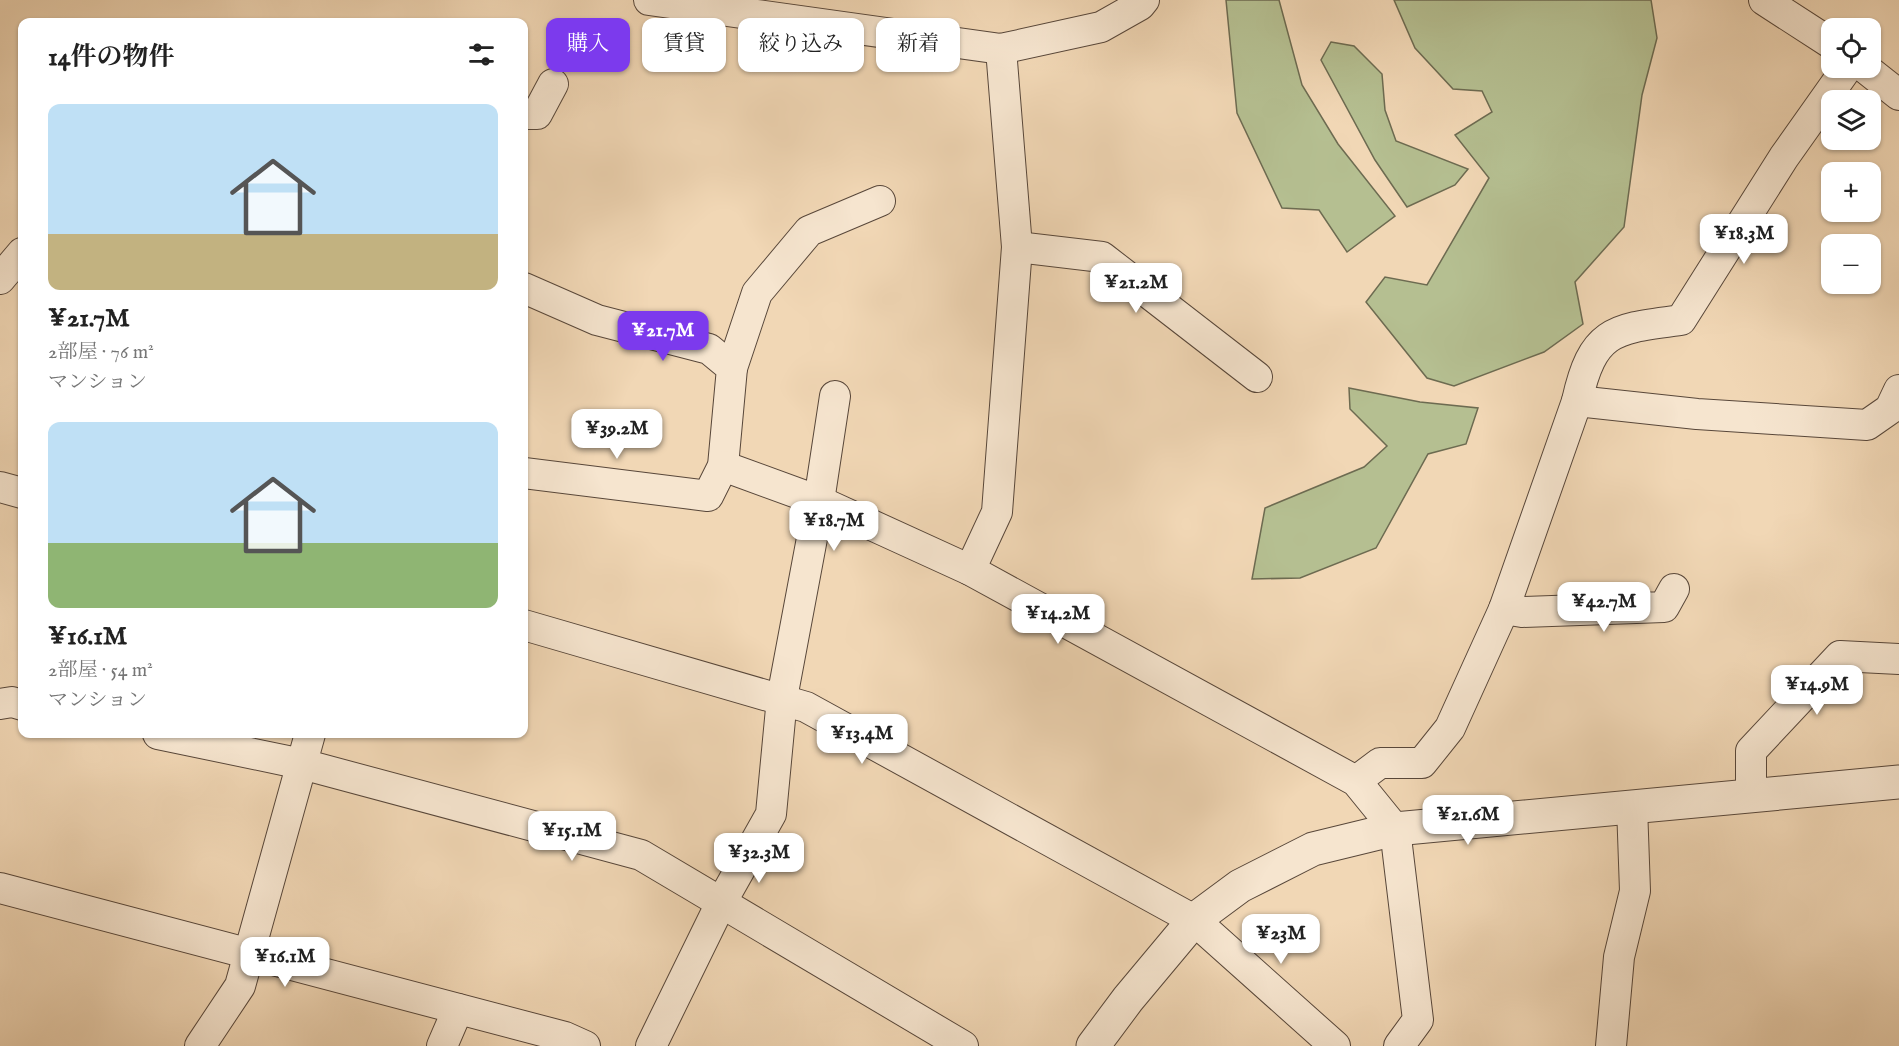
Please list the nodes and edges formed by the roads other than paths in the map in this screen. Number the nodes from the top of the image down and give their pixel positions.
1 (649, 0) edge
2 (1144, 0) edge
3 (1764, 0) edge
4 (1821, 37) edge
5 (1000, 49) junction
6 (1840, 78) edge
7 (1878, 78) edge
8 (553, 84) dead end
9 (1899, 95) edge
10 (528, 114) edge
11 (880, 201) dead end
12 (1017, 247) junction
13 (18, 258) edge
14 (0, 279) edge
15 (528, 290) edge
16 (732, 368) junction
17 (1257, 377) dead end
18 (1899, 390) edge
19 (835, 396) dead end
20 (1577, 401) junction
21 (723, 466) junction
22 (528, 474) edge
23 (0, 487) edge
24 (18, 492) edge
25 (819, 501) junction
26 (970, 570) junction
27 (1674, 589) dead end
28 (1504, 609) junction
29 (528, 626) edge
30 (1899, 659) edge
31 (782, 698) junction
32 (0, 704) edge
33 (18, 704) edge
34 (177, 738) edge
35 (309, 738) edge
36 (302, 764) junction
37 (1356, 781) junction
38 (1899, 782) edge
39 (1751, 796) junction
40 (1632, 806) junction
41 (1395, 829) junction
42 (0, 888) edge
43 (721, 903) junction
44 (1194, 920) junction
45 (249, 954) junction
46 (458, 1009) junction
47 (200, 1046) edge
48 (442, 1046) edge
49 (585, 1046) edge
50 (651, 1046) edge
51 (963, 1046) edge
52 (1094, 1046) edge
53 (1335, 1046) edge
54 (1399, 1046) edge
55 (1611, 1046) edge

1 - 5 street
2 - 5 street
3 - 4 street
5 - 12 street
6 - 20 street
7 - 9 street
8 - 10 street
11 - 16 street
12 - 17 street
12 - 26 street
13 - 14 street
15 - 16 street
16 - 21 street
18 - 20 street
19 - 25 street
20 - 28 street
21 - 22 street
21 - 25 street
23 - 24 street
25 - 26 street
25 - 31 street
26 - 37 street
27 - 28 street
28 - 37 street
29 - 31 street
30 - 39 street
31 - 43 street
31 - 44 street
32 - 33 street
34 - 36 street
35 - 36 street
36 - 43 street
36 - 45 street
37 - 41 street
38 - 39 street
39 - 40 street
40 - 41 street
40 - 55 street
41 - 44 street
41 - 54 street
42 - 45 street
43 - 50 street
43 - 51 street
44 - 52 street
44 - 53 street
45 - 46 street
45 - 47 street
46 - 48 street
46 - 49 street

